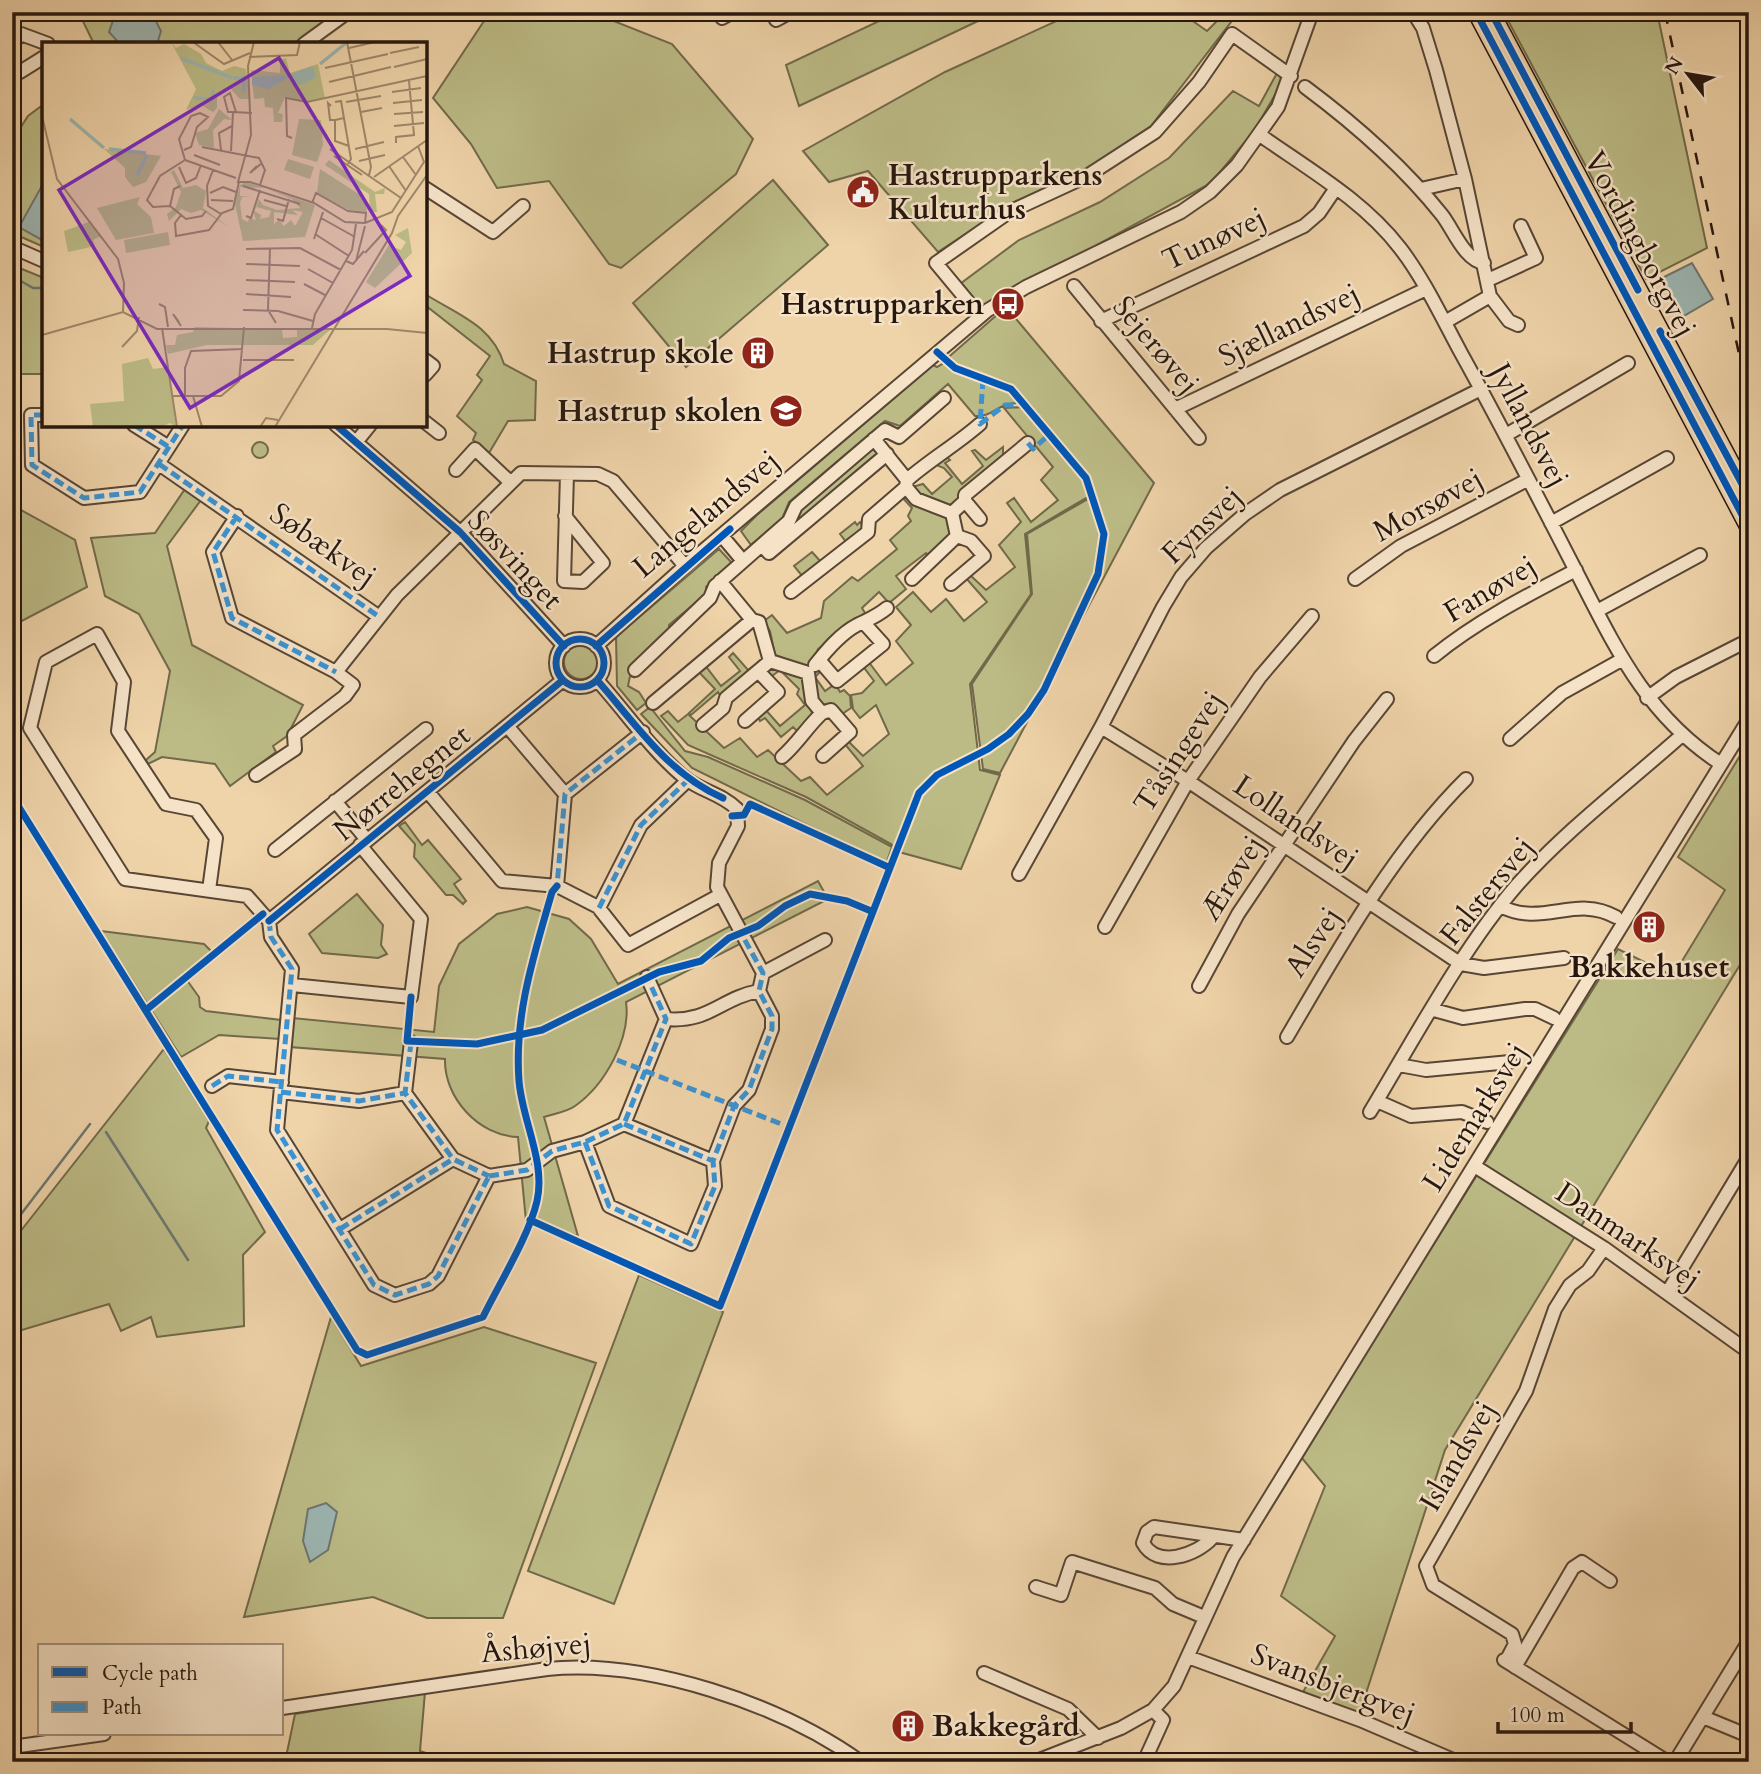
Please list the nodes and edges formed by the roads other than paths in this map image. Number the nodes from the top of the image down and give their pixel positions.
1 (348, 12) edge
2 (791, 12) edge
3 (1312, 12) edge
4 (1413, 12) edge
5 (1476, 12) edge
6 (1491, 12) edge
7 (776, 20) dead end
8 (43, 42) edge
9 (307, 42) edge
10 (12, 43) edge
11 (42, 58) edge
12 (12, 66) edge
13 (1291, 76) junction
14 (1305, 87) dead end
15 (1260, 135) junction
16 (1465, 179) junction
17 (1336, 188) junction
18 (427, 189) edge
19 (1421, 189) junction
20 (523, 206) dead end
21 (1521, 226) dead end
22 (12, 247) edge
23 (42, 260) edge
24 (1484, 262) junction
25 (1488, 280) junction
26 (1074, 286) dead end
27 (1426, 289) junction
28 (1490, 296) junction
29 (980, 316) junction
30 (1101, 321) junction
31 (1444, 322) junction
32 (1518, 325) dead end
33 (1628, 363) dead end
34 (1481, 389) junction
35 (944, 398) dead end
36 (1175, 409) junction
37 (42, 415) edge
38 (427, 424) edge
39 (980, 424) dead end
40 (137, 427) edge
41 (182, 427) edge
42 (339, 427) edge
43 (368, 427) edge
44 (439, 433) dead end
45 (1506, 435) junction
46 (1199, 438) dead end
47 (874, 439) junction
48 (357, 441) junction
49 (1028, 443) dead end
50 (169, 447) junction
51 (887, 454) junction
52 (1667, 458) dead end
53 (159, 464) junction
54 (456, 470) dead end
55 (566, 474) junction
56 (1528, 480) junction
57 (510, 482) junction
58 (907, 483) junction
59 (1749, 497) edge
60 (965, 501) junction
61 (952, 513) junction
62 (237, 516) junction
63 (565, 516) junction
64 (981, 519) dead end
65 (1551, 523) junction
66 (1749, 528) edge
67 (460, 533) junction
68 (722, 536) junction
69 (957, 536) junction
70 (762, 545) junction
71 (1700, 555) dead end
72 (743, 561) junction
73 (685, 566) junction
74 (1576, 570) junction
75 (912, 579) dead end
76 (1355, 579) dead end
77 (720, 581) junction
78 (951, 584) dead end
79 (790, 592) dead end
80 (887, 608) dead end
81 (1597, 611) junction
82 (378, 616) junction
83 (1312, 616) dead end
84 (752, 620) junction
85 (864, 623) junction
86 (1741, 644) dead end
87 (564, 646) junction
88 (596, 646) junction
89 (1434, 656) dead end
90 (1623, 659) junction
91 (819, 660) junction
92 (770, 661) junction
93 (635, 670) dead end
94 (758, 671) junction
95 (336, 672) junction
96 (807, 673) junction
97 (563, 680) junction
98 (597, 680) junction
99 (1647, 698) junction
100 (1387, 699) dead end
101 (653, 702) dead end
102 (822, 713) junction
103 (1749, 719) edge
104 (745, 720) dead end
105 (703, 725) dead end
106 (508, 727) junction
107 (1101, 727) junction
108 (426, 729) dead end
109 (643, 732) junction
110 (1682, 735) junction
111 (1510, 738) dead end
112 (823, 756) dead end
113 (782, 757) dead end
114 (1721, 764) junction
115 (256, 775) dead end
116 (1466, 779) dead end
117 (688, 780) junction
118 (1188, 781) junction
119 (428, 792) junction
120 (565, 794) junction
121 (335, 801) junction
122 (364, 842) junction
123 (1284, 844) junction
124 (275, 850) dead end
125 (1019, 874) dead end
126 (557, 886) junction
127 (209, 890) junction
128 (720, 895) junction
129 (1369, 904) junction
130 (1500, 906) junction
131 (599, 908) junction
132 (1616, 916) dead end
133 (269, 921) junction
134 (1105, 927) dead end
135 (825, 940) dead end
136 (1564, 958) dead end
137 (1461, 964) junction
138 (762, 973) junction
139 (647, 977) dead end
140 (292, 985) junction
141 (1199, 986) dead end
142 (760, 991) junction
143 (1434, 1010) junction
144 (1553, 1018) dead end
145 (666, 1019) junction
146 (1287, 1037) dead end
147 (411, 1042) dead end
148 (1510, 1062) dead end
149 (1399, 1065) junction
150 (212, 1086) dead end
151 (282, 1087) junction
152 (405, 1093) junction
153 (1377, 1101) junction
154 (1370, 1112) dead end
155 (1487, 1122) dead end
156 (624, 1124) junction
157 (585, 1142) junction
158 (1749, 1157) edge
159 (453, 1159) junction
160 (713, 1161) junction
161 (1476, 1167) junction
162 (489, 1176) junction
163 (340, 1229) junction
164 (1604, 1248) junction
165 (1667, 1293) junction
166 (1749, 1352) edge
167 (1212, 1538) junction
168 (1244, 1540) junction
169 (1611, 1581) dead end
170 (1036, 1587) dead end
171 (1204, 1617) junction
172 (1749, 1642) edge
173 (1188, 1657) junction
174 (1509, 1663) junction
175 (984, 1673) dead end
176 (284, 1708) edge
177 (1153, 1710) junction
178 (1703, 1717) junction
179 (90, 1736) edge
180 (1749, 1736) edge
181 (1098, 1738) junction
182 (12, 1747) edge
183 (1040, 1760) edge
184 (861, 1762) edge
185 (1144, 1762) edge
186 (1458, 1762) edge
187 (1668, 1762) edge
188 (1675, 1762) edge

1 - 9 street
2 - 7 street
3 - 13 street, Langelandsvej
4 - 16 street
5 - 66 main road, Vordingborgvej
6 - 59 main road, Vordingborgvej
8 - 10 street
11 - 12 street
13 - 15 street, Langelandsvej
13 - 29 street
14 - 19 street
15 - 17 street, Jyllandsvej
15 - 29 street, Langelandsvej
16 - 19 street
16 - 24 street
17 - 27 street, Jyllandsvej
17 - 30 street, Tunøvej
18 - 20 street
19 - 24 street
21 - 25 street
22 - 23 street
24 - 25 street
25 - 28 street
26 - 30 street, Sejerøvej
27 - 31 street, Jyllandsvej
27 - 36 street, Sjællandsvej
28 - 31 street
28 - 32 street
29 - 68 street, Langelandsvej
30 - 36 street, Sejerøvej
31 - 34 street, Jyllandsvej
33 - 45 street
34 - 45 street, Jyllandsvej
34 - 107 street, Fynsvej
35 - 47 street
36 - 46 street, Sejerøvej
37 - 53 street
38 - 44 street
39 - 58 street
40 - 50 street
41 - 50 street
42 - 48 street, Søsvinget
43 - 48 street
45 - 56 street, Jyllandsvej
47 - 51 street
47 - 70 street
48 - 67 street, Søsvinget
49 - 60 street
50 - 53 street
51 - 58 street
51 - 70 street
52 - 65 street
53 - 62 street, Søbækvej
54 - 57 street, Søsvinget
55 - 57 street
55 - 63 street
55 - 73 street
56 - 65 street, Jyllandsvej
56 - 76 street, Morsøvej
57 - 67 street, Søbækvej
58 - 61 street
58 - 79 street
60 - 61 street
60 - 64 street
61 - 69 street
62 - 82 street, Søbækvej
62 - 95 street, Søbækvej
63 - 63 street
65 - 74 street, Jyllandsvej
67 - 82 street, Søbækvej
67 - 87 street, Søsvinget
68 - 72 street
68 - 73 street, Langelandsvej
69 - 75 street
69 - 78 street
70 - 72 street
71 - 81 street
72 - 77 street
73 - 88 street, Langelandsvej
74 - 81 street, Jyllandsvej
74 - 89 street, Fanøvej
77 - 84 street
77 - 93 street
80 - 85 street
81 - 90 street, Jyllandsvej
82 - 95 street, Søbækvej
83 - 118 street, Tåsingevej
84 - 92 street
84 - 101 street
85 - 91 street
85 - 91 street
86 - 99 street
87 - 88 street
87 - 97 street
88 - 98 street
90 - 99 street, Jyllandsvej
90 - 111 street
91 - 96 street
92 - 94 street
92 - 96 street
94 - 104 street
94 - 105 street
95 - 115 street
96 - 102 street
97 - 98 street
97 - 106 street, Nørrehegnet
98 - 109 street
99 - 110 street, Jyllandsvej
100 - 123 street, Ærøvej
102 - 112 street
102 - 113 street
103 - 114 street, Lidemarksvej
106 - 119 street, Nørrehegnet
106 - 120 street, Nørrehegnet
107 - 118 street, Lollandsvej
107 - 125 street, Fynsvej
108 - 121 street, Nørrehegnet
109 - 117 street
109 - 120 street
110 - 114 street, Jyllandsvej
110 - 130 street, Falstersvej
114 - 161 street, Lidemarksvej
116 - 129 street, Alsvej
117 - 128 street
117 - 131 street
118 - 123 street, Lollandsvej
118 - 134 street, Tåsingevej
119 - 122 street, Nørrehegnet
119 - 126 street
120 - 126 street
121 - 122 street, Nørrehegnet
121 - 124 street, Nørrehegnet
122 - 133 street, Nørrehegnet
122 - 140 street
123 - 129 street, Lollandsvej
123 - 141 street, Ærøvej
126 - 131 street
127 - 127 street
127 - 133 street
128 - 131 street
128 - 138 street
129 - 137 street, Lollandsvej
129 - 146 street, Alsvej
130 - 132 street
130 - 137 street, Falstersvej
133 - 140 street
135 - 138 street
136 - 137 street
137 - 143 street, Falstersvej
138 - 142 street
139 - 145 street
140 - 151 street
142 - 145 street
142 - 160 street
143 - 144 street
143 - 149 street, Falstersvej
145 - 156 street
147 - 152 street
148 - 149 street
149 - 153 street, Falstersvej
150 - 151 street
151 - 152 street
151 - 163 street
152 - 159 street
153 - 154 street, Falstersvej
153 - 155 street
156 - 157 street
156 - 160 street
157 - 160 street
157 - 162 street
158 - 165 street
159 - 162 street
159 - 163 street
161 - 164 street, Danmarksvej
161 - 168 street, Lidemarksvej
162 - 163 street
164 - 165 street, Danmarksvej
164 - 174 street, Islandsvej
165 - 166 street, Danmarksvej
167 - 167 street
167 - 168 street
168 - 171 street, Lidemarksvej
169 - 174 street
170 - 171 street
171 - 173 street, Lidemarksvej
172 - 178 street
173 - 177 street, Lidemarksvej
173 - 186 street, Svansbjergvej
174 - 187 street
175 - 181 street
176 - 184 street, Åshøjvej
177 - 181 street, Lidemarksvej
177 - 185 street
178 - 180 street
178 - 188 street
179 - 182 street
181 - 183 street, Lidemarksvej

